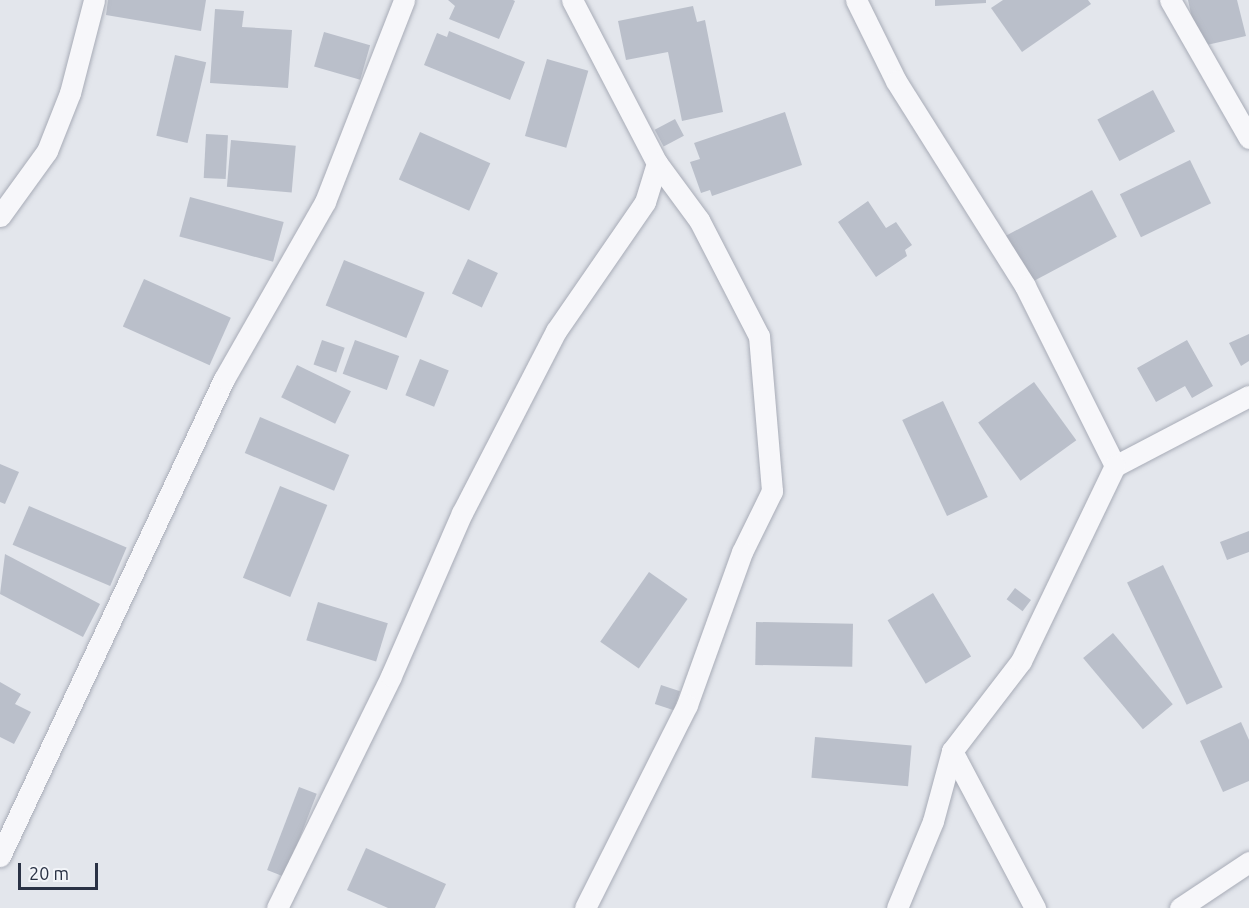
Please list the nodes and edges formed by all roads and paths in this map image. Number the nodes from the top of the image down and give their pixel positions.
1 (94, 0) edge
2 (404, 0) edge
3 (572, 0) edge
4 (856, 0) edge
5 (1170, 0) edge
6 (1249, 138) edge
7 (657, 163) junction
8 (0, 216) edge
9 (1249, 396) edge
10 (1115, 466) junction
11 (952, 751) junction
12 (0, 855) edge
13 (1249, 862) edge
14 (277, 908) edge
15 (585, 908) edge
16 (897, 908) edge
17 (1035, 908) edge
18 (1180, 908) edge

1 - 8 street
2 - 12 street
3 - 7 street
4 - 10 street
5 - 6 street
7 - 14 street
7 - 15 street
9 - 10 street
10 - 11 street
11 - 16 street
11 - 17 street
13 - 18 street

